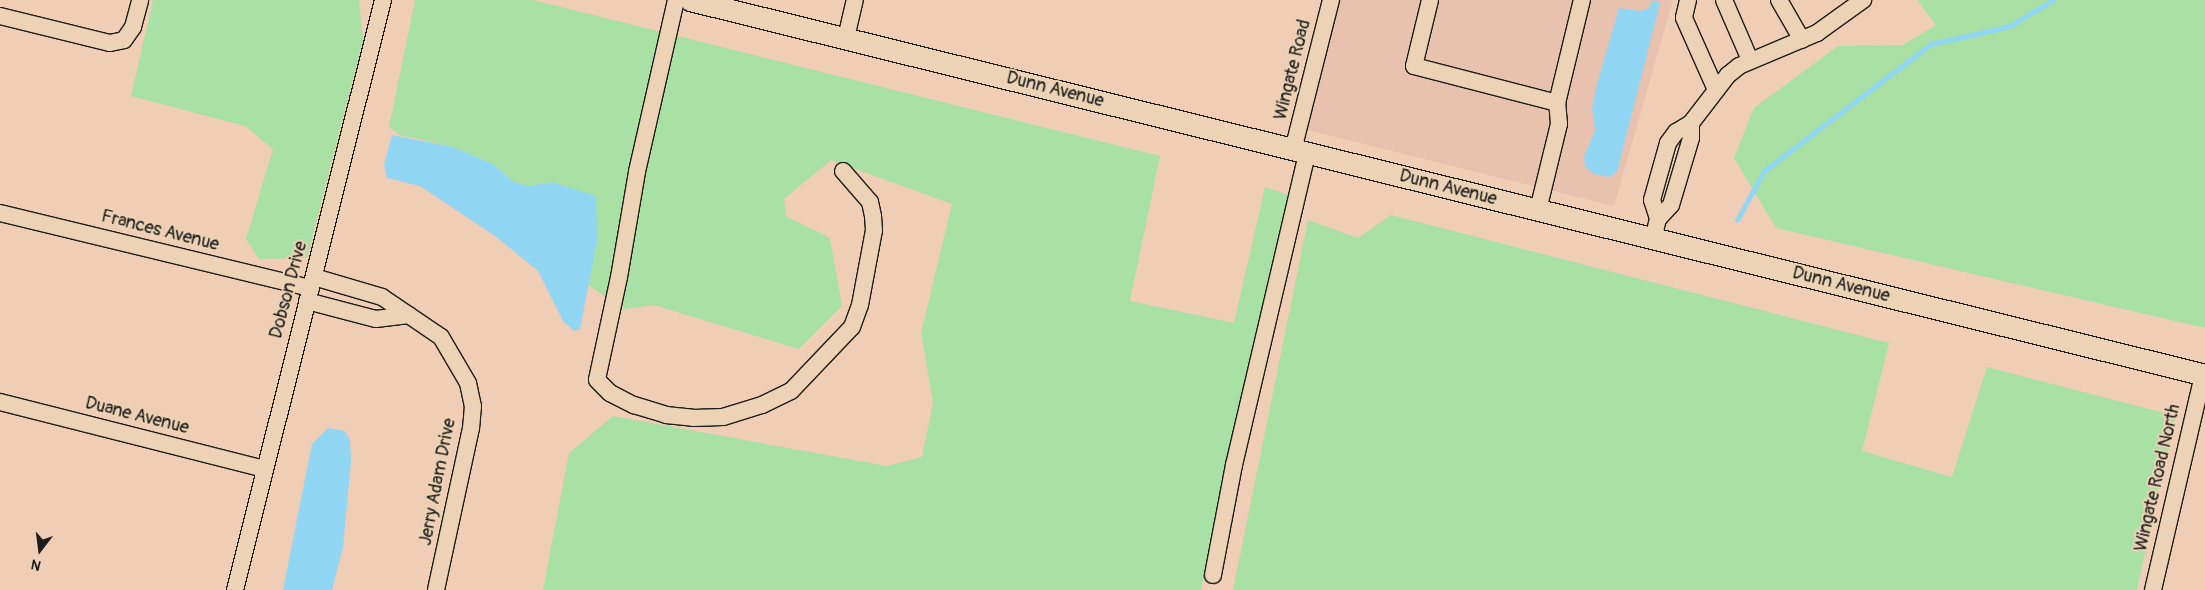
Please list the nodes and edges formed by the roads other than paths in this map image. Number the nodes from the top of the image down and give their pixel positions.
1 (140, 0) edge
2 (383, 0) edge
3 (676, 0) edge
4 (690, 0) edge
5 (855, 0) edge
6 (1331, 0) edge
7 (1430, 0) edge
8 (1582, 0) edge
9 (1688, 0) edge
10 (1724, 0) edge
11 (1779, 0) edge
12 (1863, 0) edge
13 (0, 16) edge
14 (846, 38) junction
15 (1802, 40) junction
16 (1750, 60) junction
17 (1716, 90) junction
18 (1557, 103) junction
19 (1300, 152) junction
20 (843, 171) dead end
21 (1538, 210) junction
22 (0, 213) edge
23 (1656, 229) junction
24 (310, 289) junction
25 (409, 315) junction
26 (2204, 375) edge
27 (0, 402) edge
28 (264, 469) junction
29 (1213, 575) dead end
30 (235, 590) edge
31 (436, 590) edge
32 (2153, 590) edge

1 - 13 street
2 - 24 street, Dobson Drive
3 - 20 street
4 - 14 main road, Dunn Avenue
5 - 14 street
6 - 19 street, Wingate Road
7 - 18 street
8 - 18 street
9 - 17 street
10 - 16 street
11 - 15 street
12 - 15 street
14 - 19 main road, Dunn Avenue
15 - 16 street
16 - 17 street
17 - 23 street
18 - 21 street
19 - 21 main road, Dunn Avenue
19 - 29 street, Wingate Road
21 - 23 main road, Dunn Avenue
22 - 24 street, Frances Avenue
23 - 26 main road, Dunn Avenue
24 - 25 street, Jerry Adam Drive
24 - 25 street
24 - 28 street, Dobson Drive
25 - 31 street, Jerry Adam Drive
26 - 32 street, Wingate Road North
27 - 28 street, Duane Avenue
28 - 30 street, Dobson Drive

